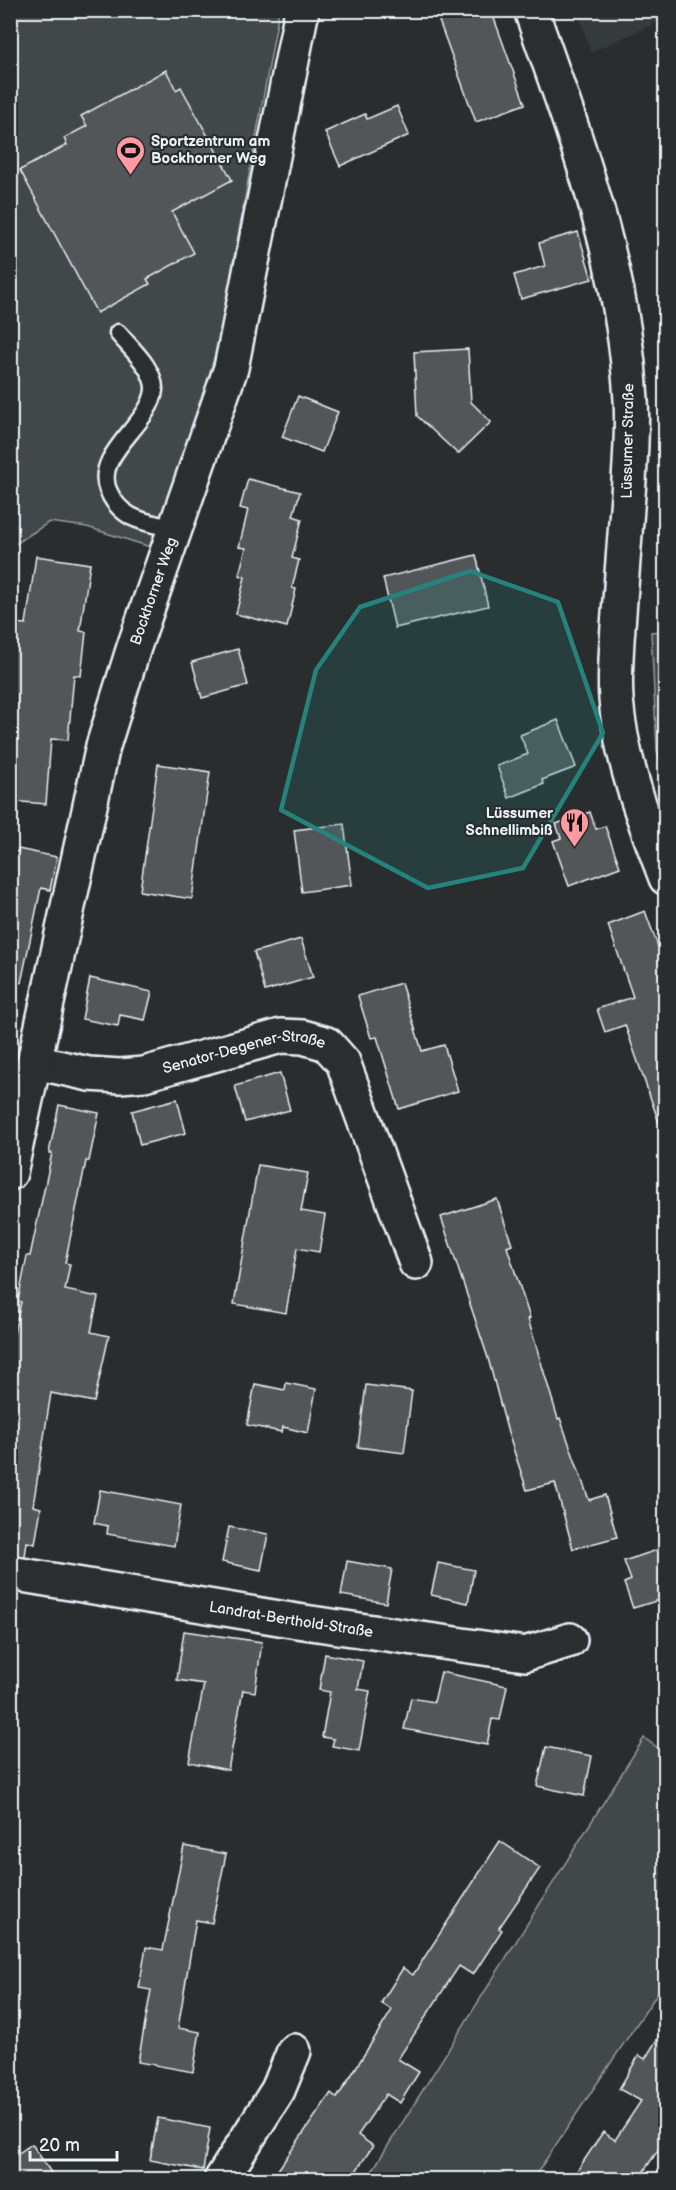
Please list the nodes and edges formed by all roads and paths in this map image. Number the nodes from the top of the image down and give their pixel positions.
1 (302, 10) edge
2 (531, 10) edge
3 (118, 333) dead end
4 (176, 529) junction
5 (666, 878) edge
6 (35, 1062) junction
7 (10, 1173) edge
8 (416, 1263) dead end
9 (10, 1573) edge
10 (570, 1640) dead end
11 (294, 2051) dead end
12 (221, 2180) edge

1 - 4 street, Bockhorner Weg
2 - 5 street, Lüssumer Straße
3 - 4 lane
4 - 6 street, Bockhorner Weg
6 - 7 street, Bockhorner Weg
6 - 8 street, Senator-Degener-Straße
9 - 10 street, Landrat-Berthold-Straße
11 - 12 street

